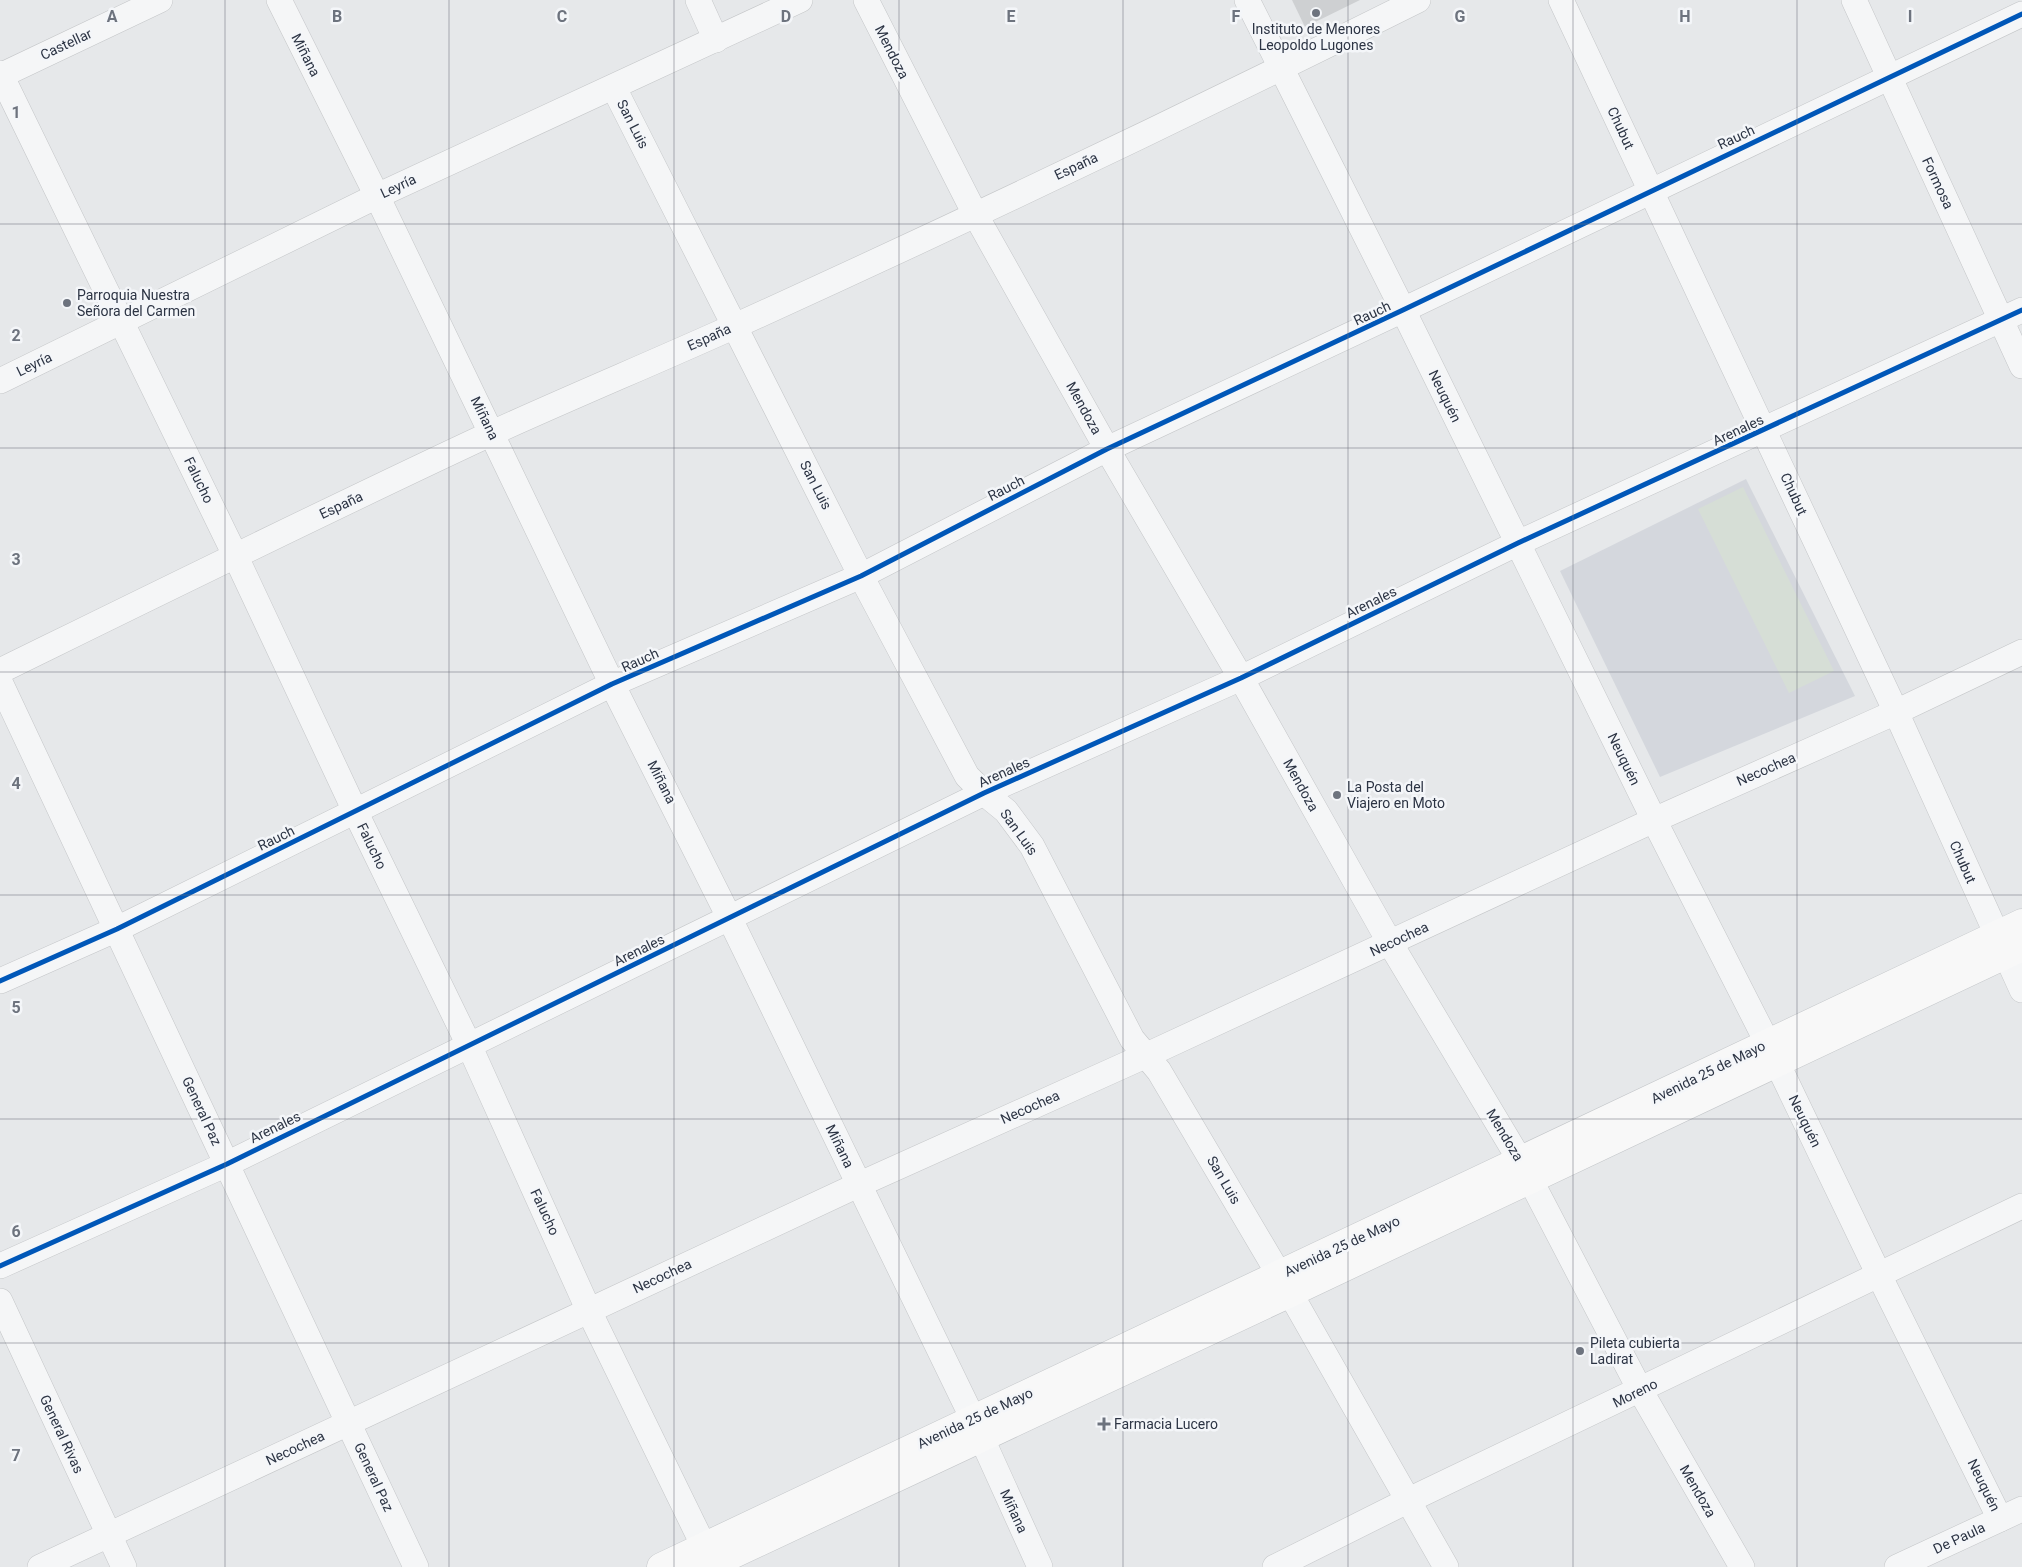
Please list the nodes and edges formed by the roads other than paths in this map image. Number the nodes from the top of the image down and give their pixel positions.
1 (160, 0) edge
2 (279, 0) edge
3 (698, 0) edge
4 (800, 0) edge
5 (866, 0) edge
6 (1247, 0) edge
7 (1418, 0) edge
8 (1561, 0) edge
9 (1854, 0) edge
10 (2022, 14) edge
11 (716, 40) junction
12 (1281, 68) junction
13 (0, 74) edge
14 (1889, 77) junction
15 (614, 88) junction
16 (1650, 190) junction
17 (377, 196) junction
18 (975, 214) junction
19 (1403, 310) junction
20 (2011, 315) edge
21 (122, 320) junction
22 (736, 325) junction
23 (2022, 366) edge
24 (0, 381) edge
25 (1764, 430) junction
26 (493, 433) junction
27 (1107, 449) junction
28 (1518, 543) junction
29 (236, 555) junction
30 (861, 576) junction
31 (2022, 652) edge
32 (0, 671) edge
33 (1240, 678) junction
34 (0, 682) edge
35 (612, 684) junction
36 (1896, 712) junction
37 (984, 793) junction
38 (355, 811) junction
39 (1654, 820) junction
40 (730, 918) junction
41 (2022, 924) edge
42 (117, 929) junction
43 (1390, 943) junction
44 (2008, 946) edge
45 (0, 981) edge
46 (2022, 990) edge
47 (469, 1045) junction
48 (1773, 1053) junction
49 (1147, 1055) junction
50 (227, 1164) junction
51 (1525, 1170) junction
52 (858, 1185) junction
53 (2022, 1206) edge
54 (0, 1266) edge
55 (1879, 1275) junction
56 (1285, 1284) junction
57 (0, 1301) edge
58 (590, 1311) junction
59 (1640, 1390) junction
60 (349, 1423) junction
61 (977, 1428) junction
62 (1409, 1500) junction
63 (2011, 1514) edge
64 (109, 1534) junction
65 (709, 1561) edge
66 (40, 1567) edge
67 (124, 1567) edge
68 (416, 1567) edge
69 (661, 1567) edge
70 (1040, 1567) edge
71 (1275, 1567) edge
72 (1446, 1567) edge
73 (1742, 1567) edge
74 (1897, 1567) edge

1 - 13 street, Castellar
2 - 17 street, Miñana
3 - 11 street
4 - 11 street, Leyría
5 - 18 street, Mendoza
6 - 12 street, Neuquén
7 - 12 street, España
8 - 16 street, Chubut
9 - 14 street, Formosa
10 - 14 street, Rauch
11 - 15 street, Leyría
12 - 18 street, España
12 - 19 street, Neuquén
13 - 21 street, Falucho
14 - 16 street, Rauch
14 - 20 street, Formosa
15 - 17 street, Leyría
15 - 22 street, San Luis
16 - 19 street, Rauch
16 - 25 street, Chubut
17 - 21 street, Leyría
17 - 26 street, Miñana
18 - 22 street, España
18 - 27 street, Mendoza
19 - 27 street, Rauch
19 - 28 street, Neuquén
20 - 23 street, Formosa
20 - 25 street, Arenales
21 - 24 street, Leyría
21 - 29 street, Falucho
22 - 26 street, España
22 - 30 street, San Luis
25 - 28 street, Arenales
25 - 36 street, Chubut
26 - 29 street, España
26 - 35 street, Miñana
27 - 30 street, Rauch
27 - 33 street, Mendoza
28 - 33 street, Arenales
28 - 39 street, Neuquén
29 - 32 street, España
29 - 38 street, Falucho
30 - 35 street, Rauch
30 - 37 street, San Luis
31 - 36 street, Necochea
33 - 37 street, Arenales
33 - 43 street, Mendoza
34 - 42 street, General Paz
35 - 38 street, Rauch
35 - 40 street, Miñana
36 - 39 street, Necochea
36 - 44 street, Chubut
37 - 40 street, Arenales
37 - 49 street, San Luis
38 - 42 street, Rauch
38 - 47 street, Falucho
39 - 43 street, Necochea
39 - 48 street, Neuquén
40 - 47 street, Arenales
40 - 52 street, Miñana
41 - 44 main road, Avenida 25 de Mayo
42 - 45 street, Rauch
42 - 50 street, General Paz
43 - 49 street, Necochea
43 - 51 street, Mendoza
44 - 46 street, Chubut
44 - 48 main road, Avenida 25 de Mayo
47 - 50 street, Arenales
47 - 58 street, Falucho
48 - 51 main road, Avenida 25 de Mayo
48 - 55 street, Neuquén
49 - 52 street, Necochea
49 - 56 street, San Luis
50 - 54 street, Arenales
50 - 60 street, General Paz
51 - 56 main road, Avenida 25 de Mayo
51 - 59 street, Mendoza
52 - 58 street, Necochea
52 - 61 street, Miñana
53 - 55 street, Moreno
55 - 59 street, Moreno
55 - 63 street, Neuquén
56 - 61 main road, Avenida 25 de Mayo
56 - 62 street, San Luis
57 - 64 street, General Rivas
58 - 60 street, Necochea
58 - 65 street, Falucho
59 - 62 street, Moreno
59 - 73 street, Mendoza
60 - 64 street, Necochea
60 - 68 street, General Paz
61 - 65 main road, Avenida 25 de Mayo
61 - 70 street, Miñana
62 - 71 street, Moreno
62 - 72 street, San Luis
63 - 74 street, De Paula
64 - 66 street, Necochea
64 - 67 street, General Rivas
65 - 69 main road, Avenida 25 de Mayo

